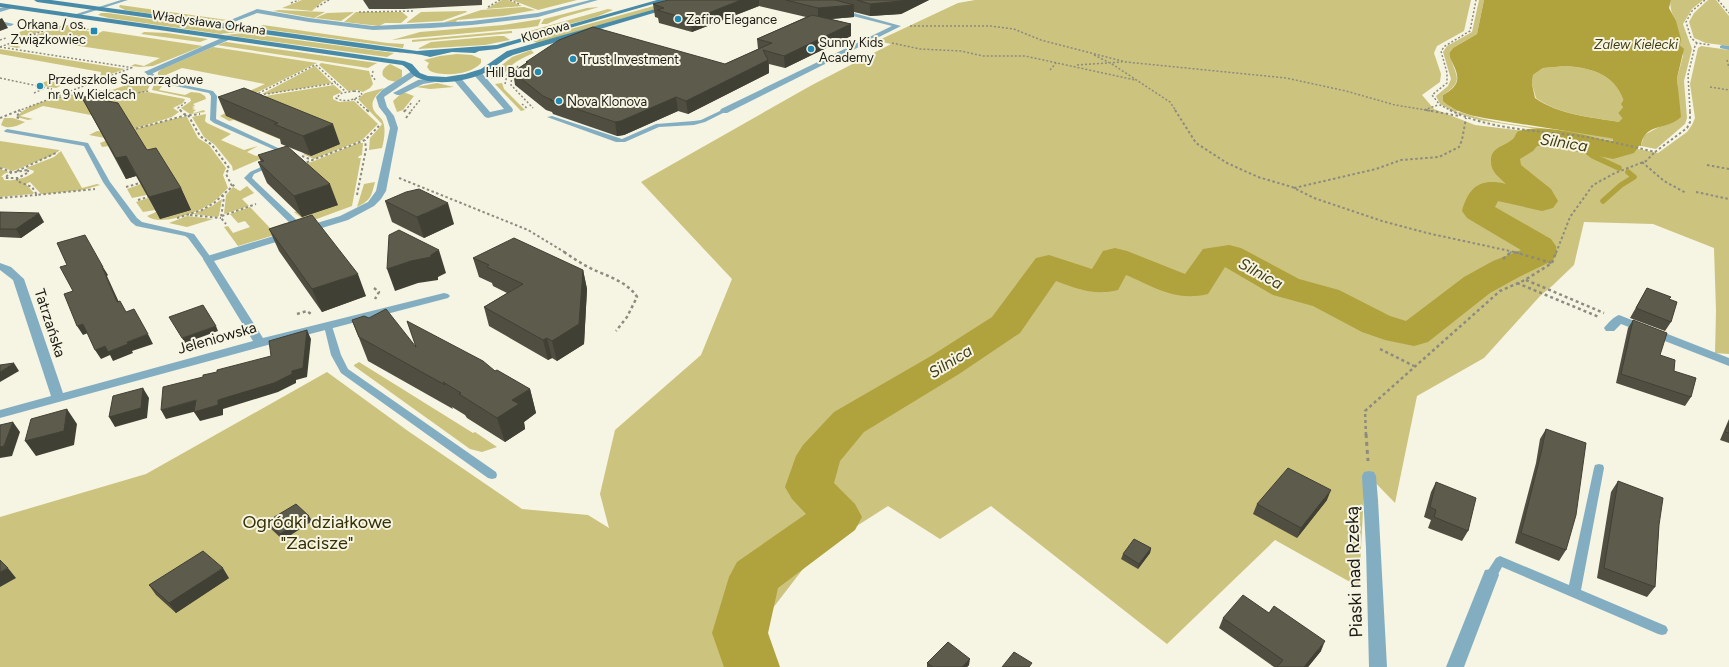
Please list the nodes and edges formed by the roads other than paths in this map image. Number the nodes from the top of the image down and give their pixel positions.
1 (37, 0) edge
2 (126, 0) edge
3 (596, 0) edge
4 (664, 0) edge
5 (694, 0) edge
6 (0, 5) edge
7 (10, 7) junction
8 (98, 9) junction
9 (834, 9) edge
10 (0, 10) edge
11 (73, 16) junction
12 (0, 23) edge
13 (11, 24) dead end
14 (220, 26) junction
15 (227, 38) junction
16 (1722, 46) road end
17 (1729, 48) edge
18 (468, 50) junction
19 (436, 52) junction
20 (495, 61) junction
21 (413, 70) junction
22 (148, 72) joint
23 (477, 73) junction
24 (456, 78) junction
25 (438, 79) junction
26 (383, 102) junction
27 (724, 111) joint
28 (550, 117) edge
29 (8, 131) dead end
30 (302, 230) junction
31 (208, 259) junction
32 (0, 266) edge
33 (444, 296) dead end
34 (1615, 324) road end
35 (328, 326) junction
36 (260, 342) junction
37 (1729, 362) edge
38 (58, 398) junction
39 (0, 414) edge
40 (1599, 468) dead end
41 (492, 475) dead end
42 (1369, 476) road end
43 (1491, 575) joint
44 (1574, 593) junction
45 (1662, 630) dead end
46 (1378, 667) edge
47 (1455, 667) edge

1 - 8 street, Władysława Orkana
2 - 8 lane
3 - 14 lane
4 - 18 street, Klonowa
5 - 20 street, Klonowa
6 - 7 street, Władysława Orkana
7 - 10 lane
7 - 11 street, Władysława Orkana
8 - 11 lane
8 - 14 street, Władysława Orkana
9 - 27 street
11 - 15 street, Władysława Orkana
12 - 13 lane
14 - 19 street, Władysława Orkana
15 - 21 street, Władysława Orkana
15 - 22 street
16 - 17 lane
18 - 19 street, Klonowa
18 - 20 street
19 - 21 street
20 - 23 street, Klonowa
21 - 25 street, Władysława Orkana
21 - 26 street
22 - 30 lane
23 - 24 street, Klonowa
23 - 24 street
24 - 25 street, Władysława Orkana
25 - 26 street
26 - 30 street
27 - 28 lane
29 - 31 lane
30 - 31 street
31 - 36 street
32 - 38 street, Tatrzańska
33 - 35 street, Jeleniowska
34 - 37 street
35 - 36 street, Jeleniowska
35 - 41 lane
36 - 38 street, Jeleniowska
38 - 39 street, Jeleniowska
40 - 44 lane
42 - 46 street, Piaski nad Rzeką
43 - 44 lane
43 - 47 street
44 - 45 lane

